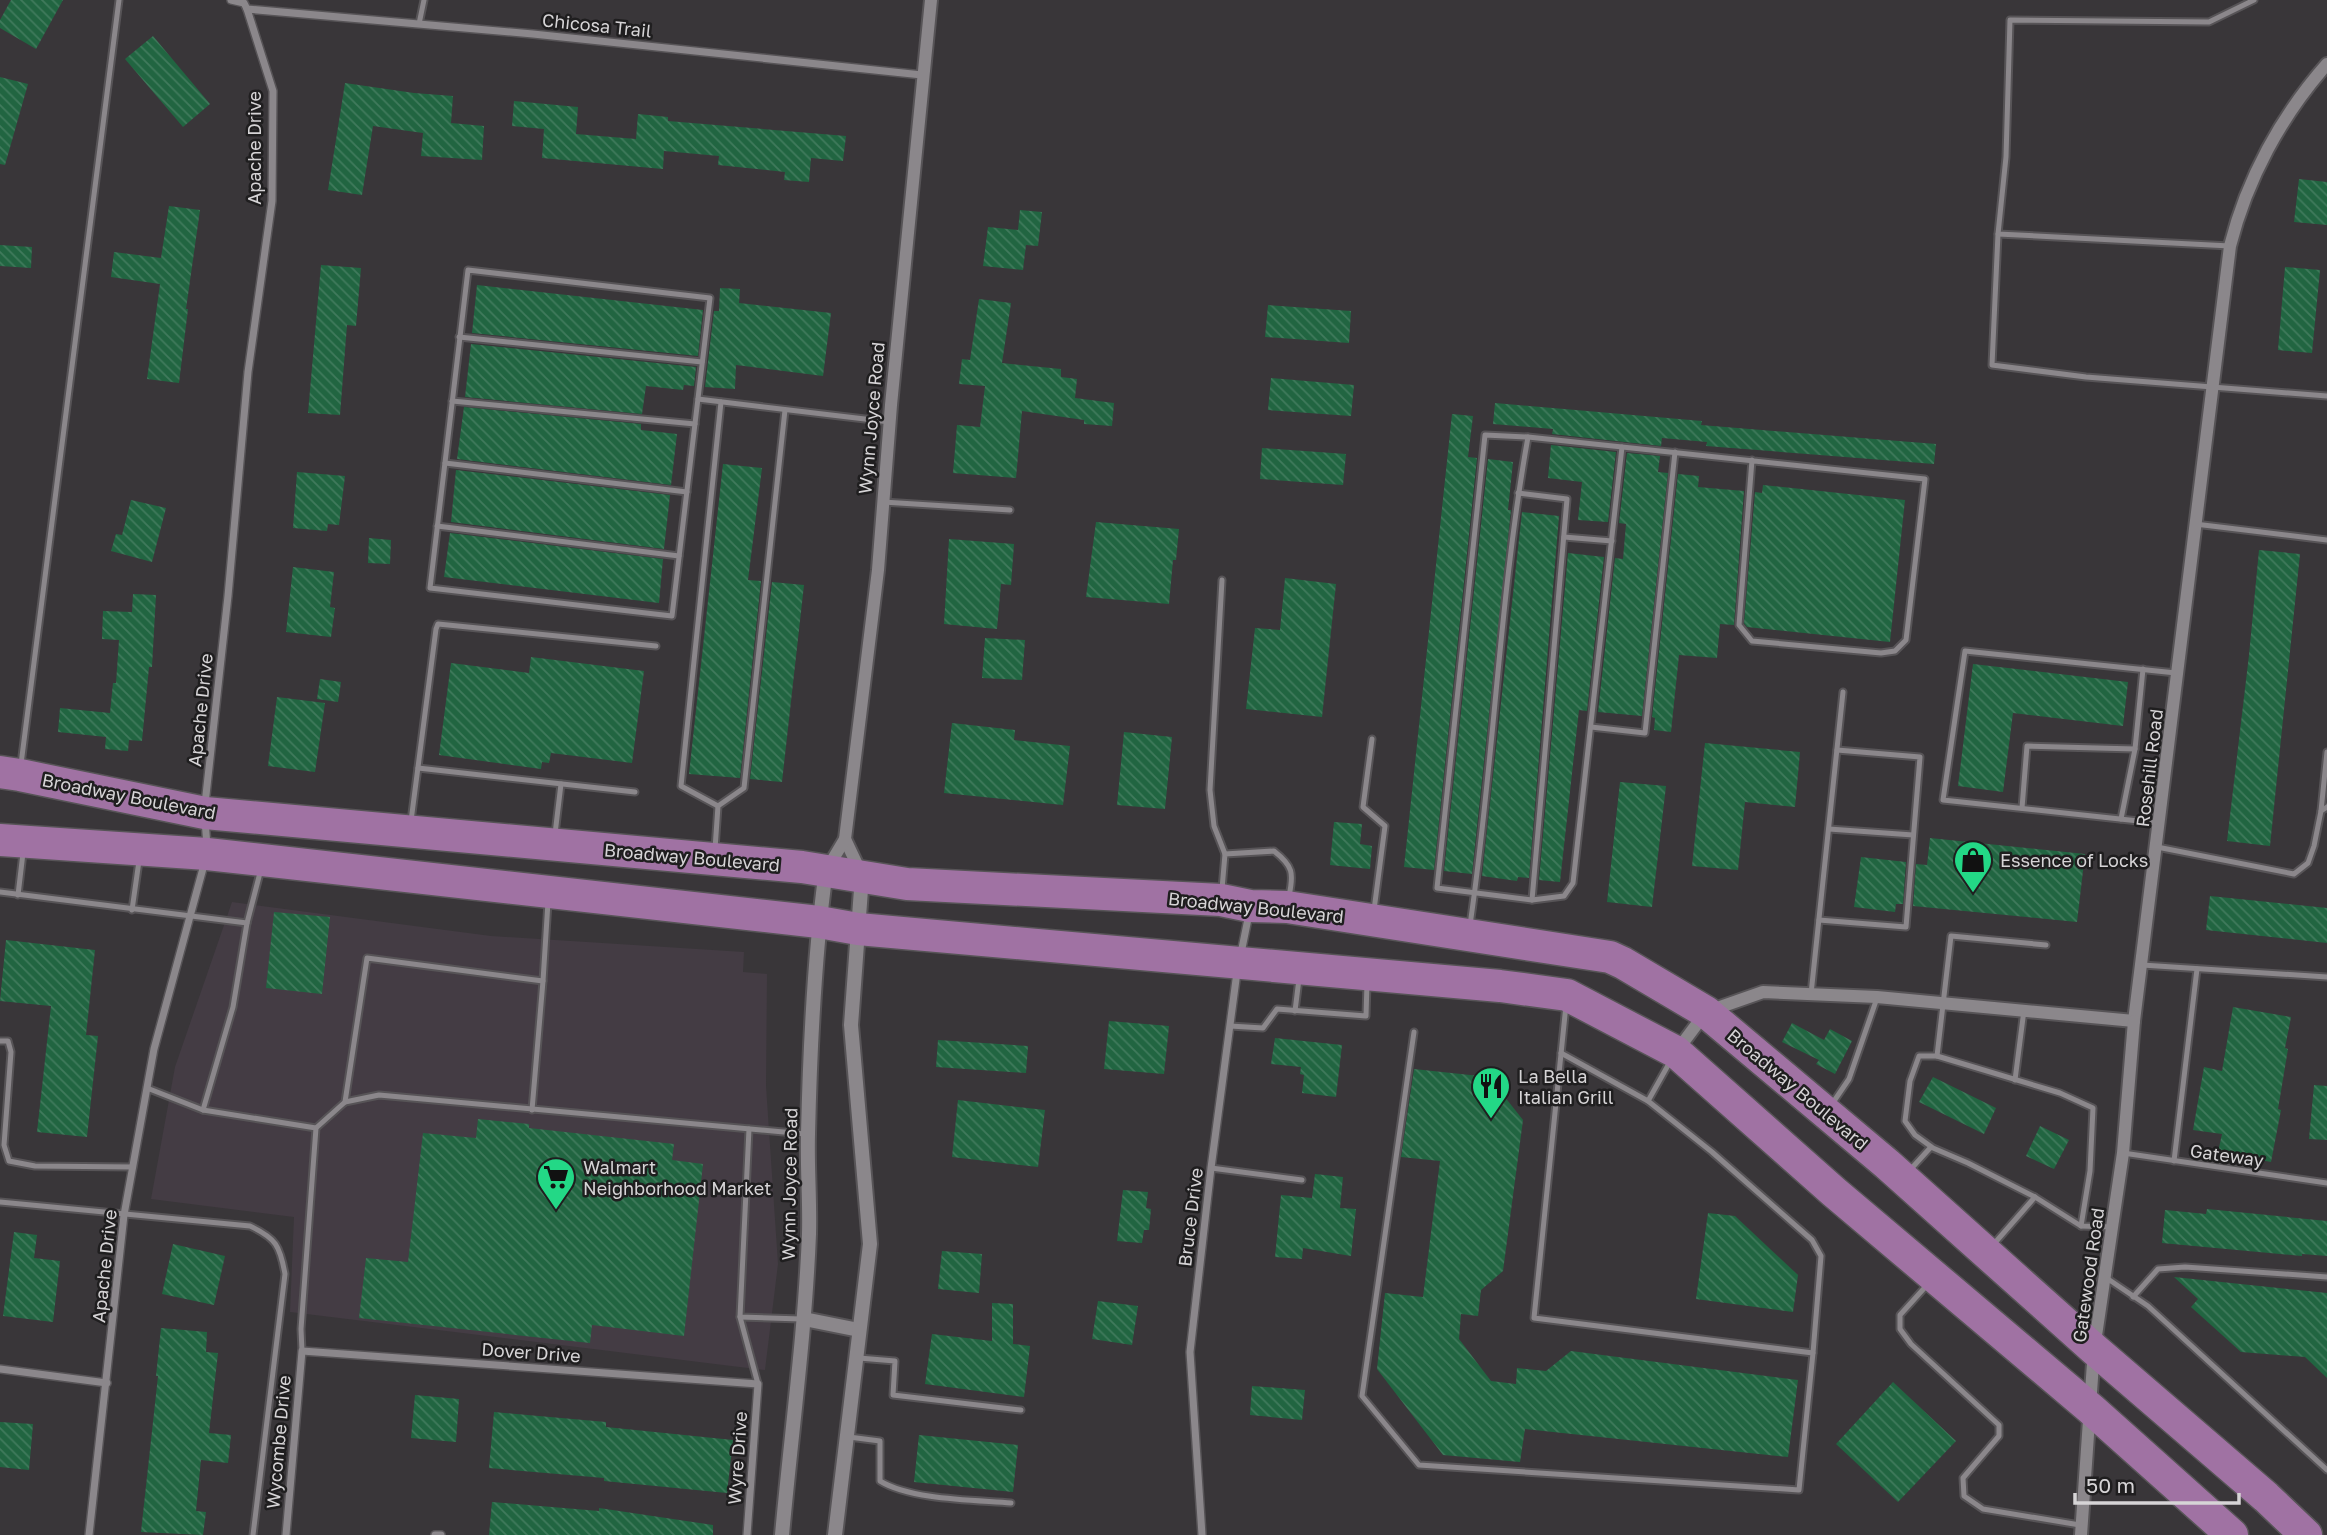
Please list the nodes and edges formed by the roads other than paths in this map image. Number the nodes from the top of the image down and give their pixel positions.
1 (119, 0) edge
2 (231, 0) edge
3 (424, 0) edge
4 (931, 0) edge
5 (2254, 0) edge
6 (247, 9) junction
7 (419, 24) junction
8 (2327, 64) edge
9 (922, 75) junction
10 (1998, 234) junction
11 (2230, 246) junction
12 (459, 337) junction
13 (702, 362) junction
14 (2211, 387) junction
15 (2327, 396) edge
16 (698, 399) junction
17 (452, 401) junction
18 (721, 402) junction
19 (785, 410) junction
20 (890, 422) junction
21 (695, 424) junction
22 (1528, 437) junction
23 (1622, 447) junction
24 (1675, 452) junction
25 (1752, 460) junction
26 (444, 463) junction
27 (687, 492) junction
28 (1518, 493) junction
29 (883, 502) junction
30 (1010, 510) dead end
31 (2195, 524) junction
32 (437, 526) junction
33 (1564, 537) junction
34 (2327, 540) edge
35 (1612, 541) junction
36 (679, 556) junction
37 (1222, 580) dead end
38 (656, 646) dead end
39 (2143, 669) junction
40 (2178, 673) junction
41 (1843, 692) dead end
42 (1591, 727) junction
43 (1371, 739) dead end
44 (2135, 749) junction
45 (1837, 750) junction
46 (2327, 752) edge
47 (418, 768) junction
48 (10, 774) edge
49 (561, 784) junction
50 (635, 792) dead end
51 (719, 806) junction
52 (2327, 807) edge
53 (2022, 808) junction
54 (2321, 811) junction
55 (205, 813) junction
56 (2121, 819) junction
57 (2160, 823) junction
58 (1829, 829) junction
59 (409, 831) junction
60 (1913, 835) junction
61 (845, 839) junction
62 (12, 841) edge
63 (554, 844) junction
64 (2157, 847) junction
65 (140, 849) junction
66 (1225, 853) junction
67 (207, 854) junction
68 (715, 859) junction
69 (263, 860) junction
70 (826, 870) junction
71 (862, 876) junction
72 (0, 892) edge
73 (549, 892) junction
74 (1475, 892) junction
75 (18, 895) junction
76 (1532, 900) junction
77 (1236, 903) junction
78 (1287, 907) junction
79 (132, 910) junction
80 (190, 918) junction
81 (1372, 920) junction
82 (1819, 920) junction
83 (819, 922) junction
84 (247, 923) junction
85 (858, 929) junction
86 (1469, 935) junction
87 (2046, 945) dead end
88 (1239, 962) junction
89 (2142, 965) junction
90 (1300, 968) junction
91 (2197, 969) junction
92 (1367, 974) junction
93 (2327, 977) edge
94 (543, 981) junction
95 (1811, 994) junction
96 (1567, 995) junction
97 (1877, 997) junction
98 (1944, 1003) junction
99 (2024, 1010) junction
100 (1295, 1011) junction
101 (1706, 1012) junction
102 (2134, 1021) junction
103 (1230, 1026) junction
104 (1414, 1032) dead end
105 (0, 1041) edge
106 (1676, 1052) junction
107 (1561, 1053) junction
108 (1937, 1056) junction
109 (2015, 1080) junction
110 (147, 1088) junction
111 (1648, 1101) junction
112 (345, 1102) junction
113 (203, 1110) junction
114 (533, 1110) junction
115 (1826, 1112) junction
116 (316, 1128) junction
117 (749, 1129) junction
118 (808, 1135) junction
119 (1931, 1147) junction
120 (2123, 1153) junction
121 (2174, 1161) junction
122 (133, 1167) junction
123 (1211, 1168) junction
124 (1903, 1178) junction
125 (1302, 1180) dead end
126 (2327, 1183) edge
127 (2035, 1197) junction
128 (0, 1202) edge
129 (124, 1214) junction
130 (2081, 1226) junction
131 (2112, 1227) junction
132 (1987, 1253) junction
133 (1934, 1276) junction
134 (2105, 1277) junction
135 (2327, 1277) edge
136 (2133, 1297) junction
137 (740, 1317) junction
138 (804, 1319) junction
139 (859, 1330) junction
140 (2094, 1349) junction
141 (302, 1351) junction
142 (1814, 1353) junction
143 (856, 1358) junction
144 (0, 1370) edge
145 (107, 1383) junction
146 (758, 1384) junction
147 (2091, 1409) junction
148 (1021, 1410) dead end
149 (845, 1436) junction
150 (2327, 1470) edge
151 (1011, 1503) dead end
152 (2081, 1530) edge
153 (89, 1535) edge
154 (253, 1535) edge
155 (286, 1535) edge
156 (435, 1535) edge
157 (441, 1535) edge
158 (747, 1535) edge
159 (782, 1535) edge
160 (835, 1535) edge
161 (1202, 1535) edge
162 (2232, 1535) edge
163 (2306, 1535) edge

1 - 48 lane
2 - 6 street, Chicosa Trail
3 - 7 lane
4 - 9 street, Wynn Joyce Road
5 - 10 lane
6 - 7 street, Chicosa Trail
6 - 55 street, Apache Drive
7 - 9 street, Chicosa Trail
8 - 11 street, Rosehill Road
9 - 20 street, Wynn Joyce Road
10 - 11 lane
10 - 14 lane
11 - 14 street, Rosehill Road
12 - 13 lane
12 - 13 lane
12 - 17 lane
13 - 16 lane
14 - 15 lane
14 - 31 street, Rosehill Road
16 - 18 lane
16 - 21 lane
17 - 21 lane
17 - 26 lane
18 - 19 lane
18 - 51 lane
19 - 20 lane
19 - 51 lane
20 - 29 street, Wynn Joyce Road
21 - 27 lane
22 - 23 lane
22 - 28 lane
22 - 74 lane
23 - 24 lane
23 - 35 lane
24 - 25 lane
24 - 42 lane
25 - 25 lane
26 - 27 lane
26 - 32 lane
27 - 36 lane
28 - 33 lane
28 - 74 lane
29 - 30 lane
29 - 61 street, Wynn Joyce Road
31 - 34 lane
31 - 40 street, Rosehill Road
32 - 36 lane
32 - 36 lane
33 - 35 lane
33 - 76 lane
35 - 42 lane
37 - 66 lane
38 - 47 lane
39 - 40 lane
39 - 44 lane
39 - 53 lane
40 - 57 street, Rosehill Road
41 - 45 lane
42 - 76 lane
43 - 81 lane
44 - 53 lane
44 - 56 lane
45 - 58 lane
45 - 60 lane
46 - 54 lane
47 - 49 lane
47 - 59 lane
48 - 55 main road, Broadway Boulevard
49 - 50 lane
49 - 63 lane
51 - 68 lane
52 - 54 lane
53 - 56 lane
54 - 64 lane
55 - 59 main road, Broadway Boulevard
55 - 67 street, Apache Drive
56 - 57 lane
57 - 64 street, Rosehill Road
58 - 60 lane
58 - 82 lane
59 - 63 main road, Broadway Boulevard
60 - 82 lane
61 - 70 street, Wynn Joyce Road
61 - 71 street
62 - 65 main road
62 - 75 lane
63 - 68 main road, Broadway Boulevard
63 - 73 main road
64 - 89 street, Rosehill Road
65 - 67 main road
65 - 79 lane
66 - 77 lane
66 - 78 lane
67 - 69 main road
67 - 80 street, Apache Drive
68 - 70 main road, Broadway Boulevard
69 - 73 main road
69 - 84 lane
70 - 71 main road, Broadway Boulevard
70 - 83 main road, Wynn Joyce Road
71 - 77 main road, Broadway Boulevard
71 - 85 main road
72 - 75 lane
73 - 83 main road
73 - 94 lane
74 - 76 lane
74 - 86 lane
75 - 79 lane
77 - 78 main road, Broadway Boulevard
77 - 88 street, Bruce Drive
78 - 81 main road, Broadway Boulevard
79 - 80 lane
80 - 84 lane
80 - 110 street, Apache Drive
81 - 86 main road, Broadway Boulevard
82 - 95 lane
83 - 85 main road
83 - 118 main road, Wynn Joyce Road
84 - 113 lane
85 - 88 main road
85 - 139 main road
86 - 101 main road, Broadway Boulevard
87 - 98 lane
88 - 90 main road
88 - 103 street, Bruce Drive
89 - 91 lane
89 - 102 street, Rosehill Road
90 - 92 main road
90 - 100 lane
91 - 93 lane
91 - 121 lane
92 - 96 main road
92 - 100 lane
94 - 112 lane
94 - 114 lane
95 - 97 street
95 - 101 street
96 - 106 main road
96 - 107 lane
97 - 98 street
97 - 115 lane
98 - 99 street
98 - 108 lane
99 - 102 street
99 - 109 lane
100 - 103 lane
101 - 106 street
101 - 115 main road, Broadway Boulevard
102 - 120 street, Gatewood Road
103 - 123 street, Bruce Drive
104 - 142 lane
105 - 122 lane
106 - 111 lane
106 - 133 main road
107 - 111 lane
107 - 142 lane
108 - 109 lane
108 - 119 lane
109 - 130 lane
110 - 113 lane
110 - 122 street, Apache Drive
111 - 142 lane
112 - 114 lane
112 - 116 lane
113 - 116 lane
114 - 117 lane
115 - 124 main road, Broadway Boulevard
116 - 141 lane
117 - 118 lane
117 - 137 lane
118 - 138 main road, Wynn Joyce Road
119 - 124 lane
119 - 127 lane
120 - 121 lane, Gateway
120 - 131 street, Gatewood Road
121 - 126 lane, Gateway
122 - 129 street, Apache Drive
123 - 125 lane
123 - 161 street, Bruce Drive
124 - 132 main road, Broadway Boulevard
127 - 130 lane
127 - 132 lane
128 - 129 lane
129 - 145 street, Apache Drive
129 - 154 lane
130 - 131 lane
131 - 134 street, Gatewood Road
132 - 140 main road, Broadway Boulevard
133 - 147 main road
133 - 152 lane
134 - 136 lane
134 - 140 street, Gatewood Road
135 - 136 lane
136 - 150 lane
137 - 138 lane
137 - 146 lane
138 - 139 main road
138 - 159 main road, Wynn Joyce Road
139 - 143 main road
140 - 147 street, Gatewood Road
140 - 163 main road, Broadway Boulevard
141 - 146 street, Dover Drive
141 - 155 street, Wycombe Drive
143 - 148 lane
143 - 149 main road
144 - 145 street
145 - 153 street, Apache Drive
146 - 158 street, Wyre Drive
147 - 152 street, Gatewood Road
147 - 162 main road
149 - 151 lane
149 - 160 main road
156 - 157 street

